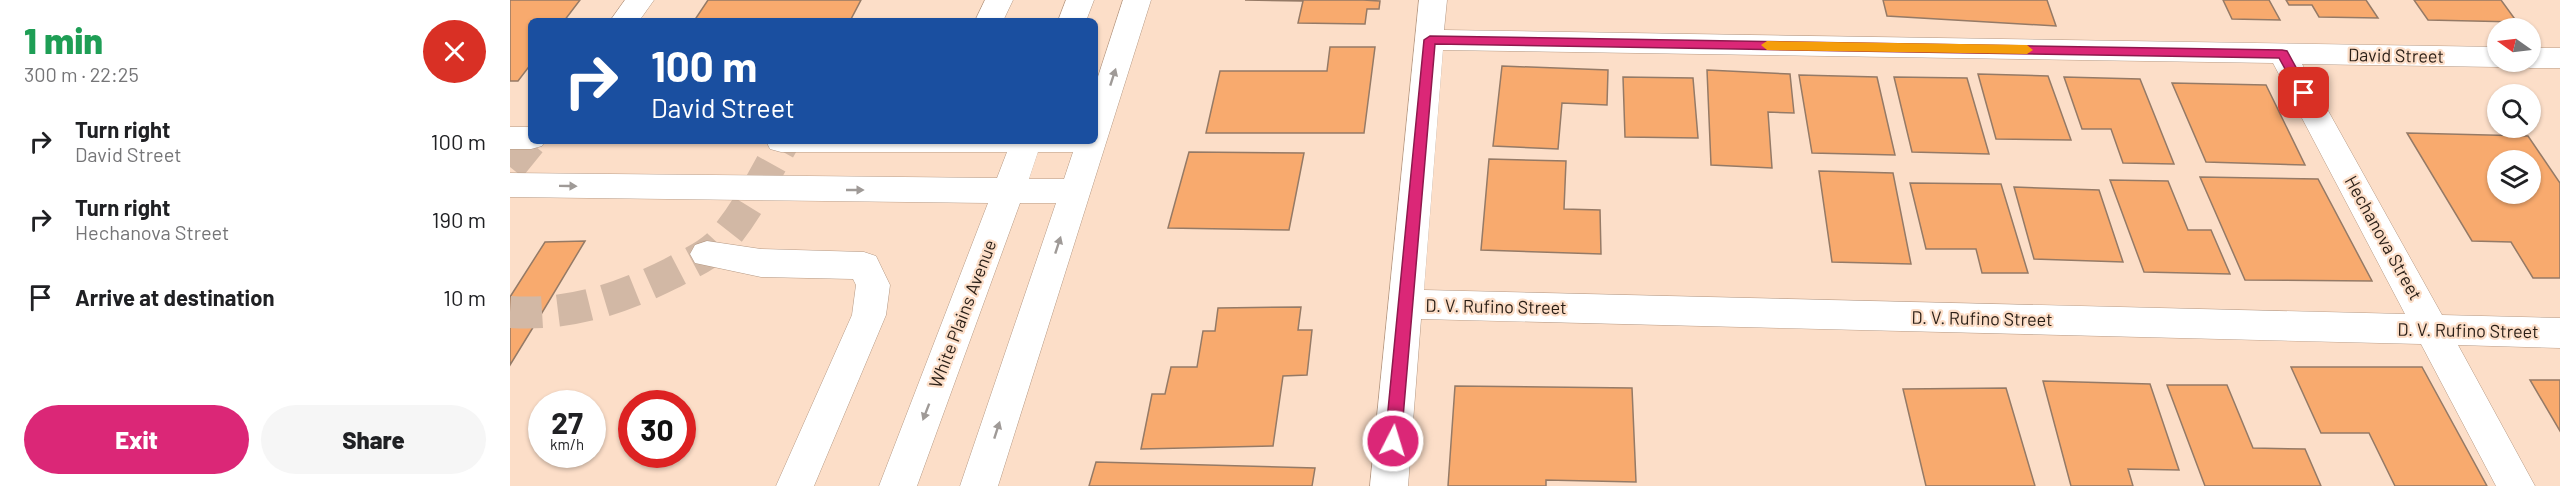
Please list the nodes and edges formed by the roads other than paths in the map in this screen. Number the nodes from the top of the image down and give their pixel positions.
1 (640, 0) edge
2 (999, 0) edge
3 (1080, 0) edge
4 (1137, 0) edge
5 (1433, 0) edge
6 (626, 18) edge
7 (990, 18) edge
8 (1073, 18) edge
9 (1430, 40) junction
10 (2282, 54) junction
11 (2487, 57) edge
12 (2541, 58) edge
13 (2560, 58) edge
14 (1098, 124) edge
15 (510, 138) edge
16 (528, 138) edge
17 (1026, 144) edge
18 (1091, 144) edge
19 (510, 185) edge
20 (1009, 190) junction
21 (1076, 191) junction
22 (707, 255) dead end
23 (1405, 304) junction
24 (2433, 331) junction
25 (2560, 333) edge
26 (795, 486) edge
27 (898, 486) edge
28 (979, 486) edge
29 (1389, 486) edge
30 (2516, 486) edge

1 - 6 street
2 - 7 street
3 - 8 street
14 -> 4 street
5 - 9 street
9 - 10 street, David Street
9 - 23 street
10 - 11 street, David Street
10 - 24 street, Hechanova Street
12 - 13 street
15 - 16 street
17 - 20 street, White Plains Avenue
18 - 21 street
19 -> 20 street
20 - 21 street
20 -> 27 street, White Plains Avenue
28 -> 21 street
22 - 26 street
23 - 24 street, D. V. Rufino Street
23 - 29 street
24 - 25 street, D. V. Rufino Street
24 - 30 street, Hechanova Street

